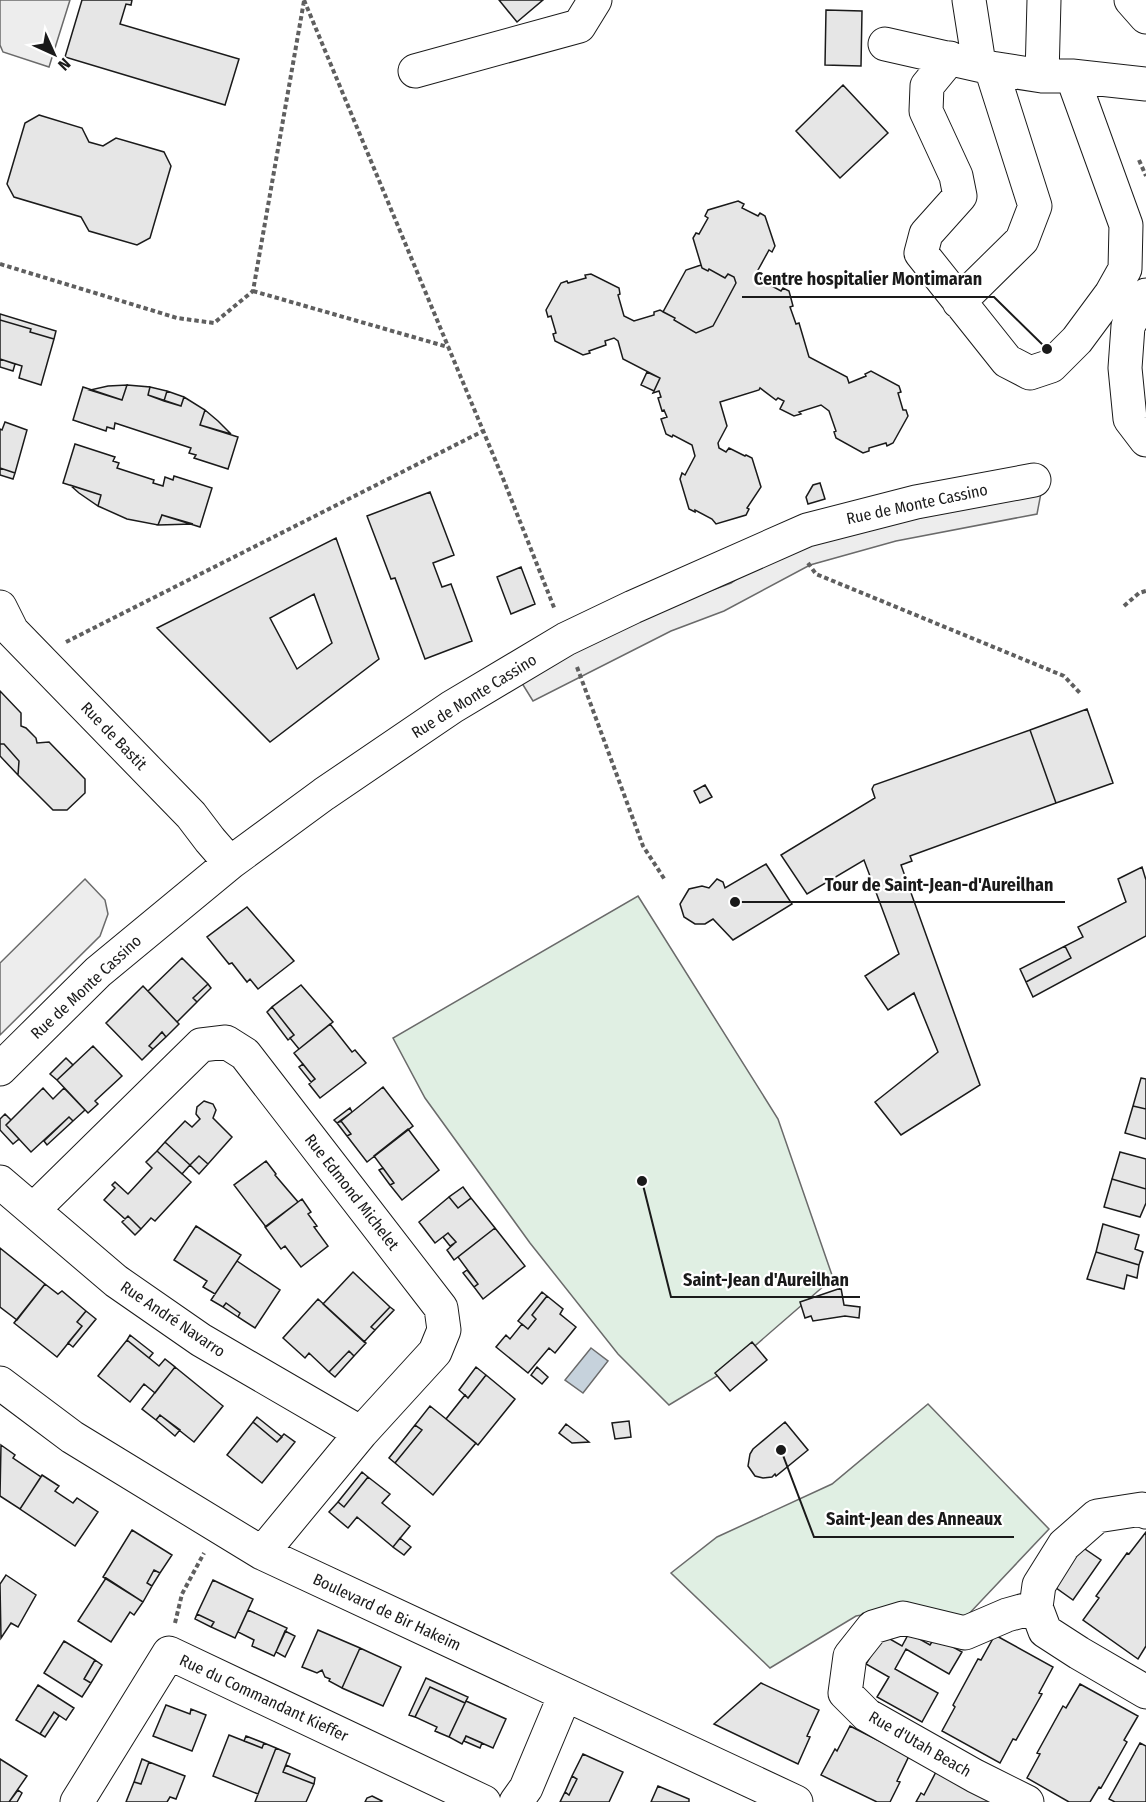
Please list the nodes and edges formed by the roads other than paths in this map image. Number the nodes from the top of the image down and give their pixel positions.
1 (595, 0) edge
2 (969, 0) edge
3 (1044, 0) edge
4 (1131, 0) edge
5 (1146, 16) edge
6 (885, 44) dead end
7 (973, 63) junction
8 (414, 71) dead end
9 (1057, 76) junction
10 (1146, 84) edge
11 (1146, 295) edge
12 (959, 302) junction
13 (1146, 440) edge
14 (1034, 480) dead end
15 (0, 607) edge
16 (230, 863) junction
17 (0, 1069) edge
18 (0, 1182) edge
19 (33, 1210) junction
20 (0, 1383) edge
21 (362, 1433) junction
22 (1146, 1512) edge
23 (262, 1553) junction
24 (1036, 1607) junction
25 (1146, 1692) edge
26 (565, 1695) junction
27 (757, 1793) edge
28 (77, 1802) edge
29 (484, 1802) edge
30 (516, 1802) edge
31 (796, 1802) edge
32 (1027, 1802) edge

1 - 8 street
2 - 7 street
3 - 9 street
4 - 5 street
6 - 7 street
7 - 9 street
7 - 12 street
7 - 12 street
9 - 10 street
9 - 12 street
11 - 13 street
14 - 16 street, Rue de Monte Cassino
15 - 16 street, Rue de Bastit
16 - 17 street, Rue de Monte Cassino
18 - 19 street, Rue André Navarro
19 - 21 street, Rue André Navarro
19 - 21 street, Rue Edmond Michelet
20 - 23 street, Boulevard de Bir Hakeim
21 - 23 street, Rue Edmond Michelet
22 - 24 street
23 - 26 street, Boulevard de Bir Hakeim
24 - 25 street
24 - 32 street, Rue d'Utah Beach
26 - 27 street, Boulevard de Bir Hakeim
26 - 30 street
27 - 31 street, Boulevard de Bir Hakeim
28 - 29 street, Rue du Commandant Kieffer

